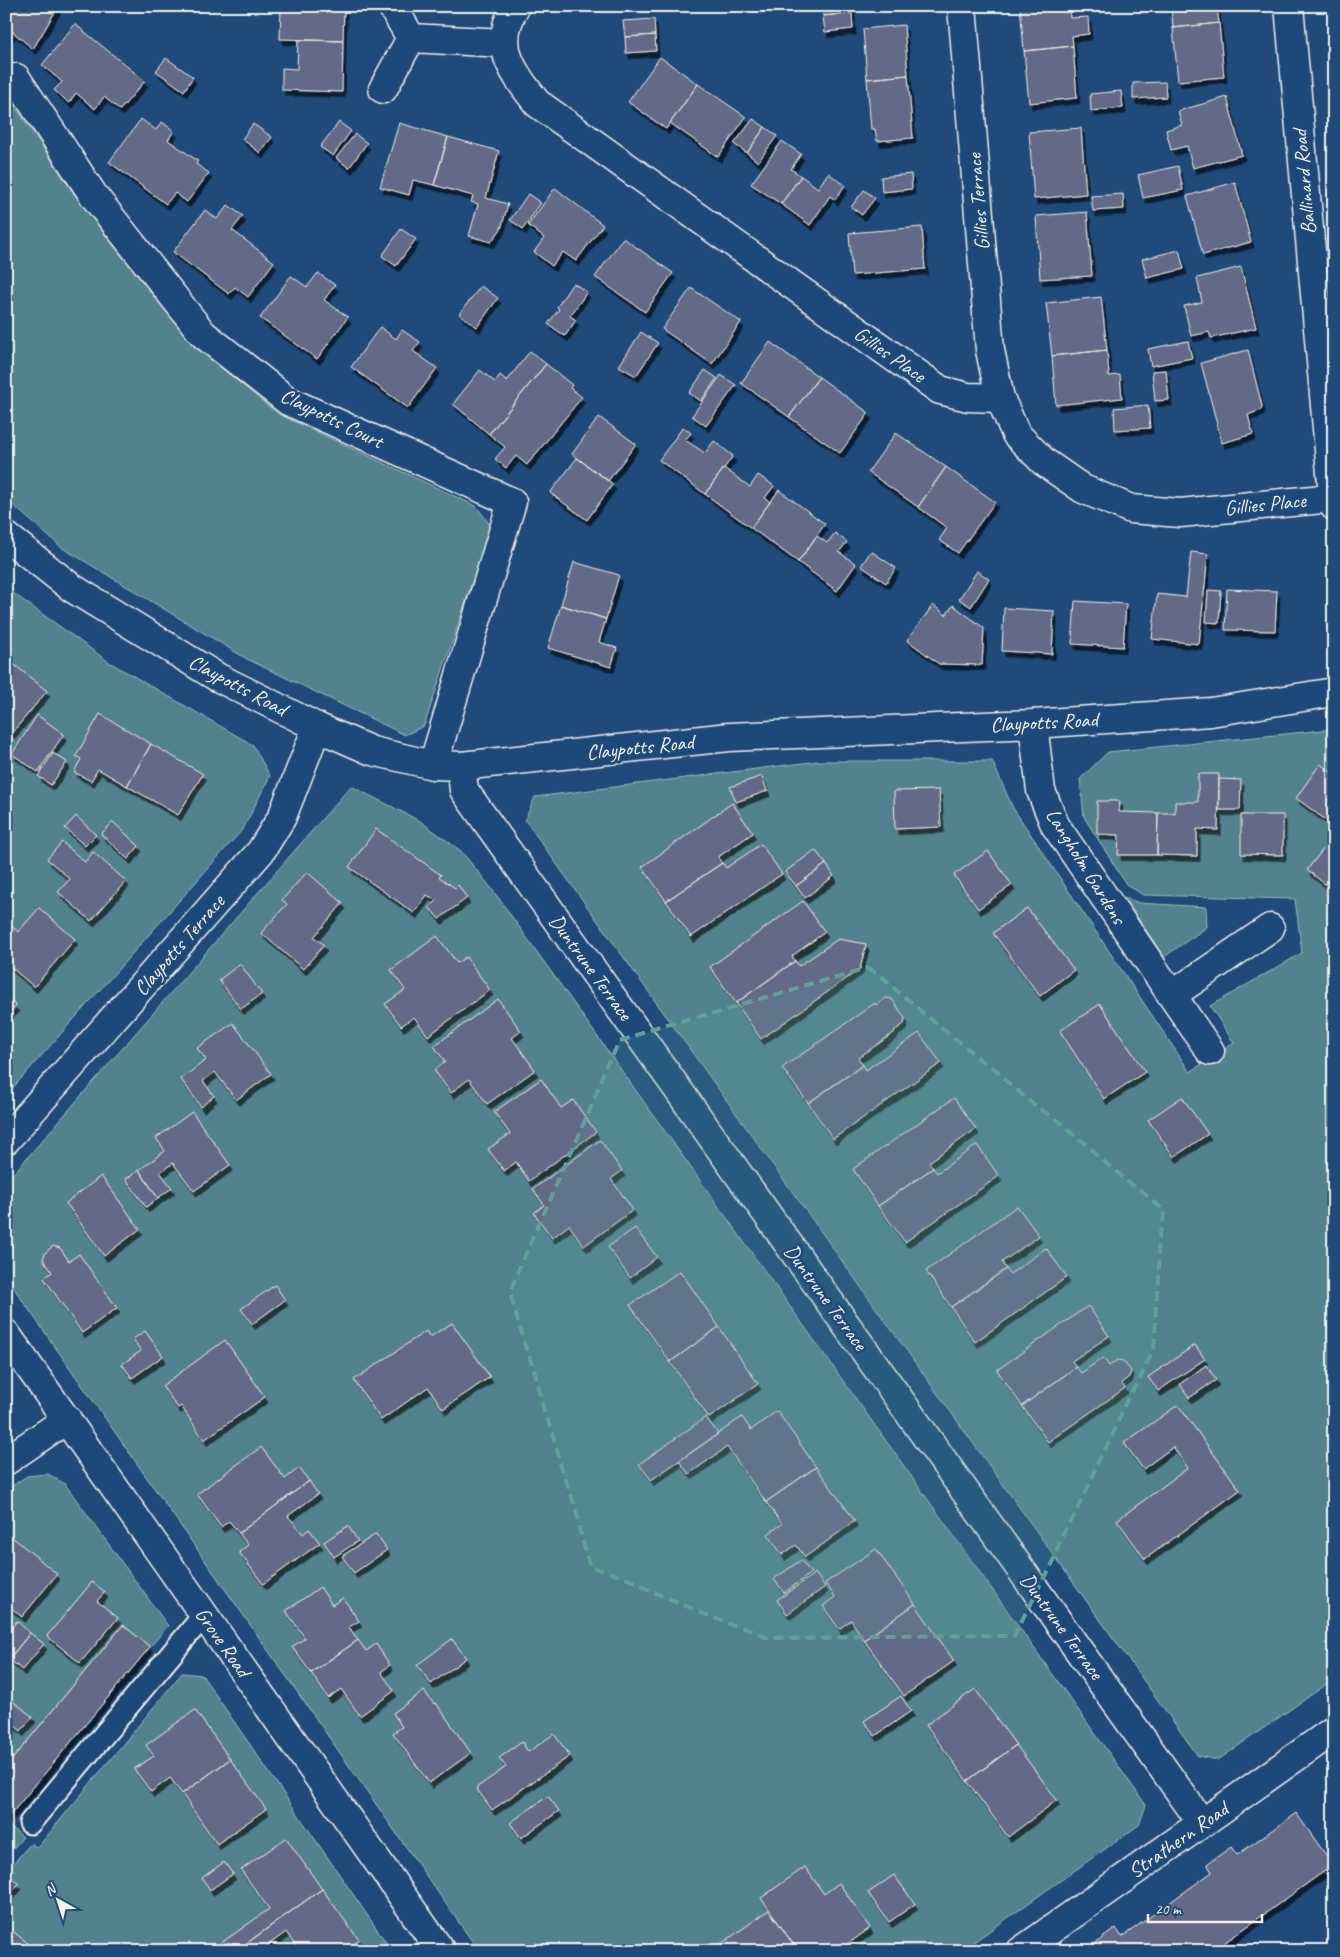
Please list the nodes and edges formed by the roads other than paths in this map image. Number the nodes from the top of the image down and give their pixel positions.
1 (392, 6) edge
2 (516, 6) edge
3 (962, 6) edge
4 (1289, 6) edge
5 (411, 38) junction
6 (504, 43) junction
7 (16, 78) dead end
8 (383, 89) dead end
9 (1000, 398) junction
10 (1332, 467) edge
11 (1333, 502) edge
12 (6, 536) edge
13 (1334, 692) edge
14 (1033, 724) junction
15 (317, 727) junction
16 (433, 765) junction
17 (461, 766) junction
18 (1270, 928) dead end
19 (1172, 996) junction
20 (1210, 1051) dead end
21 (6, 1140) edge
22 (6, 1334) edge
23 (67, 1420) junction
24 (6, 1461) edge
25 (204, 1615) junction
26 (1334, 1730) edge
27 (30, 1823) dead end
28 (1202, 1823) junction
29 (441, 1951) edge
30 (1022, 1951) edge

1 - 5 street
2 - 6 street
3 - 9 street, Gillies Terrace
4 - 10 street, Ballinard Road
5 - 6 street
5 - 8 street
6 - 9 street, Gillies Place
7 - 16 street, Claypotts Court
9 - 11 street, Gillies Place
10 - 11 street, Ballinard Road
12 - 15 street, Claypotts Road
13 - 14 street, Claypotts Road
14 - 17 street, Claypotts Road
14 - 19 street, Langholm Gardens
15 - 16 street, Claypotts Road
15 - 21 street, Claypotts Terrace
16 - 17 street, Claypotts Road
17 - 28 street, Duntrune Terrace
18 - 19 street
19 - 20 street, Langholm Gardens
22 - 23 street, Grove Road
23 - 24 street
23 - 25 street, Grove Road
25 - 27 lane
25 - 29 street, Grove Road
26 - 28 street, Strathern Road
28 - 30 street, Strathern Road

